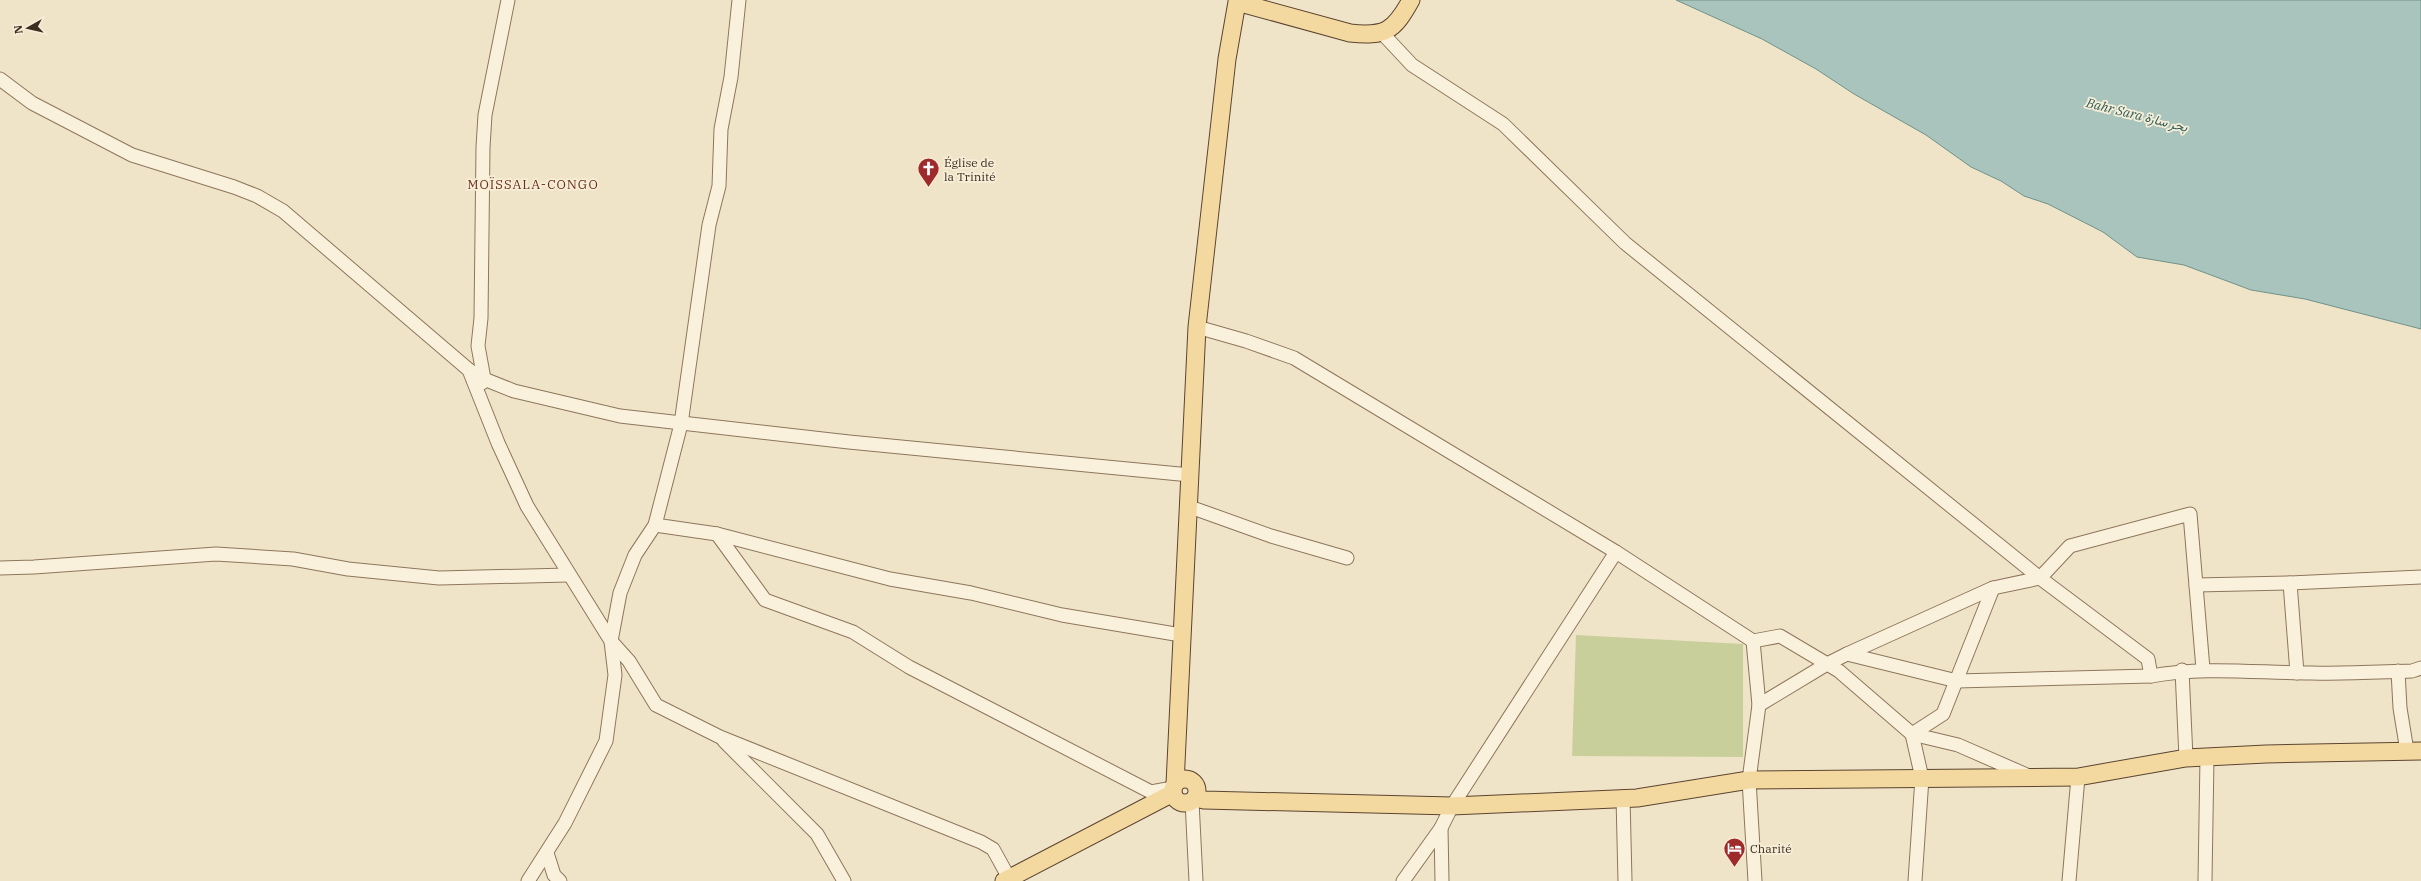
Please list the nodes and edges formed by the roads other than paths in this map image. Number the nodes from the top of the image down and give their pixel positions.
1 (508, 0) edge
2 (739, 0) edge
3 (1411, 0) edge
4 (1233, 1) edge
5 (1383, 34) junction
6 (0, 80) edge
7 (1198, 327) junction
8 (469, 370) junction
9 (484, 378) junction
10 (478, 394) junction
11 (681, 424) junction
12 (1190, 475) junction
13 (1190, 507) junction
14 (654, 525) junction
15 (717, 534) junction
16 (1616, 552) junction
17 (1347, 558) dead end
18 (0, 568) edge
19 (568, 575) junction
20 (2421, 577) edge
21 (2040, 578) junction
22 (2290, 583) junction
23 (2196, 585) junction
24 (1993, 588) junction
25 (1181, 635) junction
26 (611, 641) junction
27 (1753, 642) junction
28 (1847, 654) junction
29 (1827, 664) junction
30 (2421, 668) edge
31 (2202, 669) junction
32 (2182, 670) junction
33 (2398, 671) junction
34 (2297, 673) junction
35 (2151, 676) junction
36 (1957, 681) junction
37 (1759, 705) junction
38 (1912, 734) junction
39 (720, 737) junction
40 (2414, 751) edge
41 (2207, 757) junction
42 (2186, 758) junction
43 (2032, 777) junction
44 (2078, 777) junction
45 (1922, 778) junction
46 (1749, 780) junction
47 (1174, 788) junction
48 (1623, 797) junction
49 (1194, 799) junction
50 (1452, 806) junction
51 (1441, 828) junction
52 (547, 853) junction
53 (1006, 880) edge
54 (528, 881) edge
55 (560, 881) edge
56 (844, 881) edge
57 (1196, 881) edge
58 (1403, 881) edge
59 (1442, 881) edge
60 (1625, 881) edge
61 (1755, 881) edge
62 (1915, 881) edge
63 (2069, 881) edge
64 (2205, 881) edge

1 - 9 street
2 - 11 street
3 - 5 main road
4 - 5 main road
4 - 7 main road
5 - 21 street
6 - 8 street
7 - 12 main road
7 - 16 street
8 - 9 street
8 - 10 street
9 - 10 street
9 - 11 street
10 - 19 street
11 - 12 street
11 - 14 street
12 - 13 main road
13 - 17 street
13 - 25 main road
14 - 15 street
14 - 26 street
15 - 25 street
15 - 47 street
16 - 27 street
16 - 50 street
18 - 19 street
19 - 26 street
20 - 22 street
21 - 23 street
21 - 24 street
21 - 35 street
22 - 23 street
22 - 34 street
23 - 31 street
24 - 28 street
24 - 36 street
25 - 47 main road
26 - 39 street
26 - 52 street
27 - 29 street
27 - 37 street
28 - 29 street
28 - 36 street
29 - 37 street
29 - 38 street
30 - 33 street
31 - 32 street
31 - 34 street
32 - 35 street
32 - 42 street
33 - 34 street
33 - 40 street
35 - 36 street
36 - 38 street
37 - 46 street
38 - 43 street
38 - 45 street
39 - 53 street
39 - 56 street
40 - 41 main road
41 - 42 main road
41 - 64 street
42 - 44 main road
43 - 44 main road
43 - 45 main road
44 - 63 street
45 - 46 main road
45 - 62 street
46 - 48 main road
46 - 61 street
47 - 49 main road
47 - 53 main road
48 - 50 main road
48 - 60 street
49 - 50 main road
49 - 57 street
50 - 51 street
51 - 58 street
51 - 59 street
52 - 54 street
52 - 55 street

